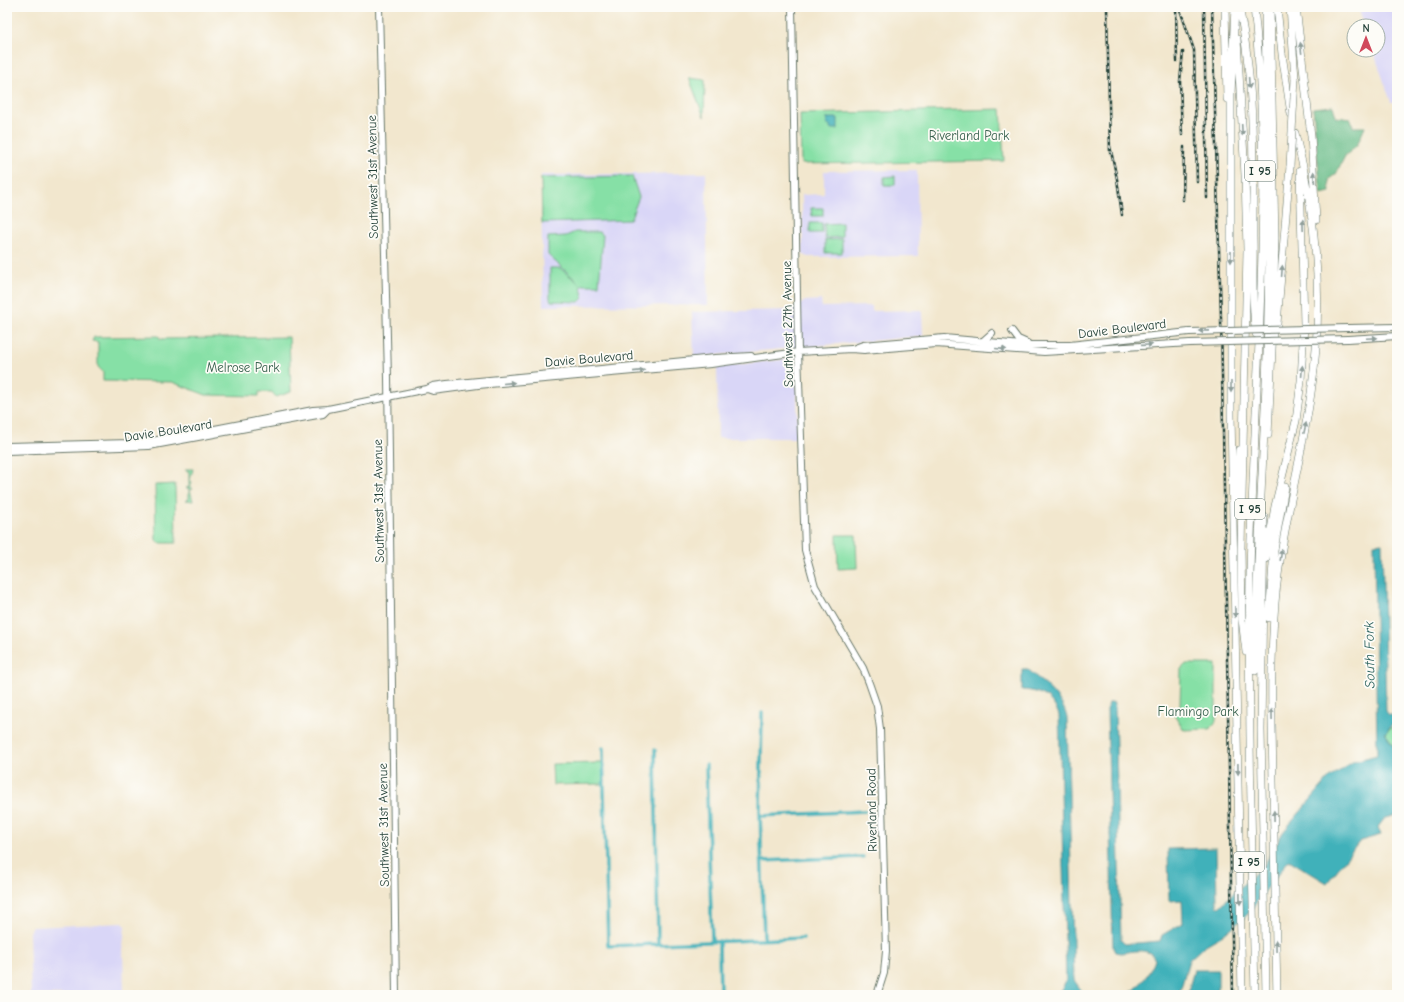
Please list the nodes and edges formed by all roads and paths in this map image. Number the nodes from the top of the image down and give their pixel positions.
1 (379, 7) edge
2 (792, 7) edge
3 (1225, 7) edge
4 (1235, 7) edge
5 (1239, 7) edge
6 (1250, 7) edge
7 (1255, 7) edge
8 (1264, 7) edge
9 (1270, 7) edge
10 (1277, 7) edge
11 (1290, 7) edge
12 (1296, 7) edge
13 (1295, 133) junction
14 (1231, 193) junction
15 (1317, 300) junction
16 (1397, 327) edge
17 (1304, 329) junction
18 (1246, 330) junction
19 (1012, 331) dead end
20 (992, 333) dead end
21 (1256, 334) junction
22 (1397, 336) edge
23 (944, 338) junction
24 (957, 338) junction
25 (1304, 340) junction
26 (983, 341) junction
27 (1245, 342) junction
28 (940, 344) junction
29 (922, 345) junction
30 (1037, 346) junction
31 (851, 349) junction
32 (798, 352) junction
33 (1272, 352) junction
34 (755, 357) junction
35 (712, 358) junction
36 (694, 366) junction
37 (586, 370) junction
38 (569, 377) junction
39 (478, 380) junction
40 (456, 388) junction
41 (427, 389) junction
42 (388, 396) junction
43 (1244, 406) junction
44 (328, 409) junction
45 (1295, 428) junction
46 (171, 438) junction
47 (7, 446) edge
48 (149, 446) junction
49 (7, 451) edge
50 (1234, 573) junction
51 (1262, 581) junction
52 (841, 632) joint
53 (1246, 652) junction
54 (1272, 678) junction
55 (1248, 730) junction
56 (396, 995) edge
57 (877, 995) edge
58 (1242, 995) edge
59 (1251, 995) edge
60 (1255, 995) edge
61 (1259, 995) edge
62 (1266, 995) edge
63 (1277, 995) edge

1 - 42 main road, Southwest 31st Avenue
2 - 32 main road, Southwest 27th Avenue
3 - 14 highway
4 - 14 highway
4 -> 18 highway
5 -> 21 highway
6 - 21 highway, I 95
7 - 55 highway
8 - 61 highway
9 - 33 highway, I 95
10 - 13 highway
33 -> 11 highway, bridge
15 -> 12 highway
13 - 15 highway
17 -> 13 highway
14 -> 50 highway
54 -> 15 highway
16 - 17 main road, Davie Boulevard, bridge
17 - 18 main road, Davie Boulevard, bridge
17 - 25 highway, bridge
18 - 27 highway, bridge
18 -> 30 main road, Davie Boulevard, bridge
19 - 30 main road
20 - 26 main road
21 - 53 highway, I 95
25 -> 22 main road, Davie Boulevard, bridge
23 - 24 main road, Davie Boulevard
23 - 29 main road
23 - 31 main road, Davie Boulevard
24 - 26 main road, Davie Boulevard
24 - 28 main road
25 - 27 main road, Davie Boulevard, bridge
45 -> 25 highway
26 - 30 main road, Davie Boulevard
28 -> 27 main road, Davie Boulevard, bridge
27 - 43 highway
28 - 29 main road, Davie Boulevard
29 - 31 main road, Davie Boulevard
31 - 32 main road, Davie Boulevard
32 - 34 main road, Davie Boulevard
32 - 52 main road, Southwest 27th Avenue
33 - 51 highway, I 95
34 - 35 main road, Davie Boulevard
34 - 36 main road, Davie Boulevard
35 - 36 main road
35 - 37 main road, Davie Boulevard
38 -> 36 main road, Davie Boulevard
37 - 38 main road
37 - 39 main road, Davie Boulevard
40 -> 38 main road, Davie Boulevard
39 - 40 main road
39 - 41 main road, Davie Boulevard
40 - 41 main road, Davie Boulevard
41 - 42 main road, Davie Boulevard
42 - 44 main road, Davie Boulevard
42 - 56 main road, Southwest 31st Avenue
43 - 50 highway
43 - 53 highway
44 - 46 main road, Davie Boulevard
44 - 48 main road, Davie Boulevard
45 - 51 highway
45 - 54 highway
46 - 47 main road, Davie Boulevard
46 - 48 main road
48 - 49 main road, Davie Boulevard
50 -> 58 highway
51 - 62 highway, I 95
52 - 57 main road, Riverland Road
53 - 55 highway, I 95
63 -> 54 highway
55 - 59 highway, I 95
55 - 60 highway

